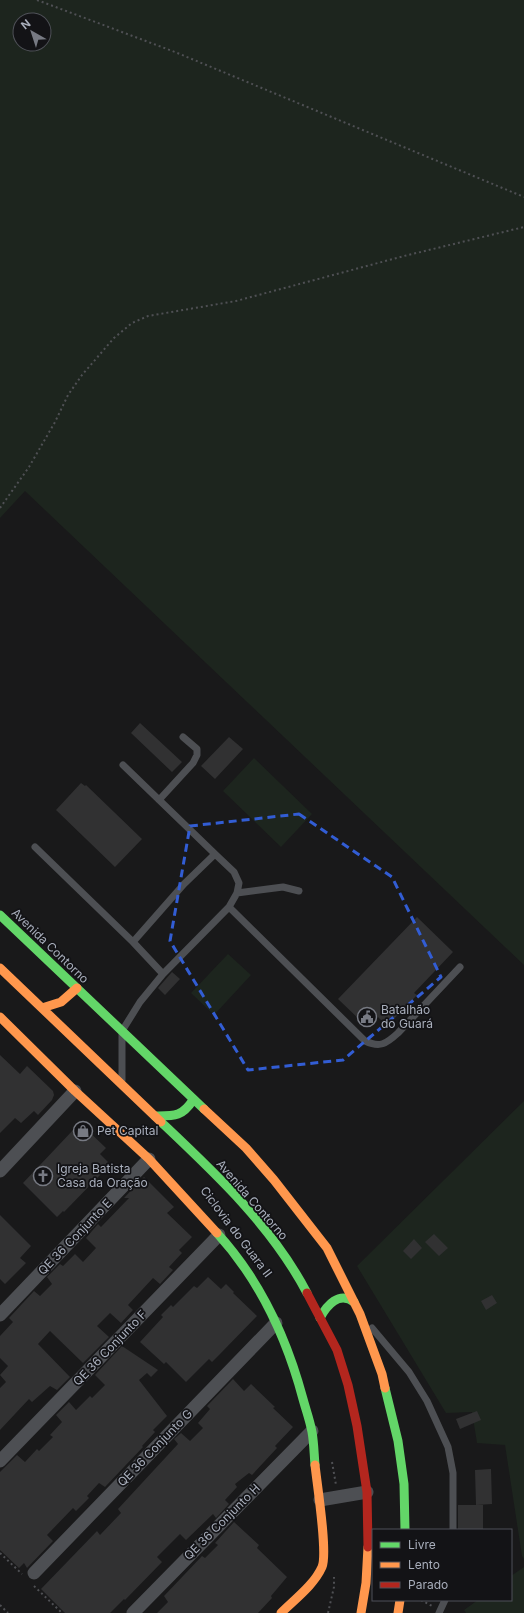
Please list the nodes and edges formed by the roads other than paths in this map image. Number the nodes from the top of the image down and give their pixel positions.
1 (184, 737) dead end
2 (123, 765) dead end
3 (159, 800) junction
4 (35, 847) dead end
5 (215, 854) junction
6 (299, 891) dead end
7 (237, 893) junction
8 (229, 907) junction
9 (0, 914) edge
10 (132, 942) junction
11 (460, 967) dead end
12 (0, 968) edge
13 (163, 974) junction
14 (77, 988) junction
15 (42, 1008) junction
16 (0, 1018) edge
17 (122, 1031) junction
18 (122, 1086) junction
19 (74, 1091) junction
20 (193, 1100) junction
21 (155, 1116) junction
22 (149, 1159) junction
23 (0, 1171) edge
24 (219, 1235) junction
25 (354, 1302) junction
26 (0, 1314) edge
27 (360, 1314) junction
28 (320, 1318) junction
29 (276, 1323) junction
30 (312, 1431) junction
31 (0, 1461) edge
32 (367, 1492) junction
33 (320, 1500) junction
34 (404, 1529) edge
35 (453, 1529) edge
36 (34, 1573) dead end
37 (400, 1601) edge
38 (445, 1601) edge
39 (133, 1613) edge
40 (281, 1613) edge
41 (361, 1613) edge
42 (398, 1613) edge
43 (439, 1613) edge

1 - 3 lane
2 - 3 lane
3 - 5 lane
4 - 10 lane
5 - 7 lane
5 - 10 lane
6 - 7 lane
7 - 8 lane
8 - 11 lane
8 - 13 lane
9 - 14 main road, Avenida Contorno
10 - 13 lane
12 - 15 main road, Avenida Contorno
13 - 17 lane
14 - 15 main road
14 - 17 main road, Avenida Contorno
15 - 18 main road, Avenida Contorno
16 - 19 main road
17 - 18 lane
17 - 20 main road, Avenida Contorno
18 - 21 main road, Avenida Contorno
19 - 22 main road
19 - 23 street
20 - 21 main road
20 - 25 main road, Avenida Contorno
21 - 28 main road, Avenida Contorno
22 - 24 main road
22 - 26 street, QE 36 Conjunto E
24 - 29 main road
24 - 31 street, QE 36 Conjunto F
25 - 27 main road, Avenida Contorno
25 - 28 main road
27 - 34 main road, Avenida Contorno
27 - 35 lane
28 - 32 main road, Avenida Contorno
29 - 30 main road
29 - 36 street, QE 36 Conjunto G
30 - 33 main road
30 - 39 street, QE 36 Conjunto H
32 - 33 street
32 - 41 main road, Avenida Contorno
33 - 40 main road
37 - 42 main road
38 - 43 lane

